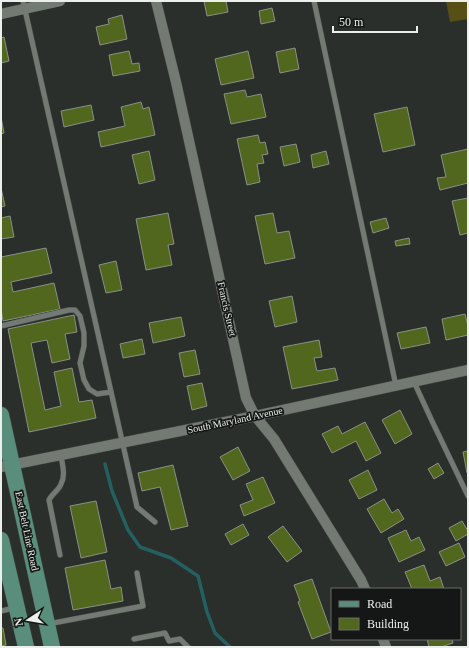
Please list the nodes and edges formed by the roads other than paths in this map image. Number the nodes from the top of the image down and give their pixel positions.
1 (60, 1) edge
2 (156, 1) edge
3 (314, 1) edge
4 (24, 5) edge
5 (1, 14) edge
6 (1, 326) edge
7 (468, 370) edge
8 (414, 382) junction
9 (396, 386) junction
10 (111, 392) junction
11 (1, 414) edge
12 (255, 416) junction
13 (122, 442) junction
14 (61, 455) junction
15 (7, 466) edge
16 (468, 496) edge
17 (155, 522) dead end
18 (1, 540) edge
19 (60, 555) dead end
20 (137, 573) dead end
21 (365, 588) edge
22 (17, 608) junction
23 (1, 611) edge
24 (47, 624) junction
25 (134, 639) dead end
26 (26, 647) edge
27 (52, 647) edge
28 (188, 647) edge

1 - 4 street
2 - 12 street, Francis Street
3 - 9 lane
4 - 5 street
4 - 10 lane
6 - 10 lane
7 - 8 street, South Maryland Avenue
8 - 9 street, South Maryland Avenue
8 - 16 lane
9 - 12 street, South Maryland Avenue
10 - 13 lane
11 - 15 main road, East Belt Line Road
12 - 13 street, South Maryland Avenue
12 - 21 street, Francis Street
13 - 14 street, South Maryland Avenue
13 - 17 lane
14 - 15 street, South Maryland Avenue
14 - 19 lane
15 - 24 main road, East Belt Line Road
18 - 22 main road
20 - 24 lane
22 - 23 lane
22 - 26 main road
24 - 27 main road, East Belt Line Road
25 - 28 lane

